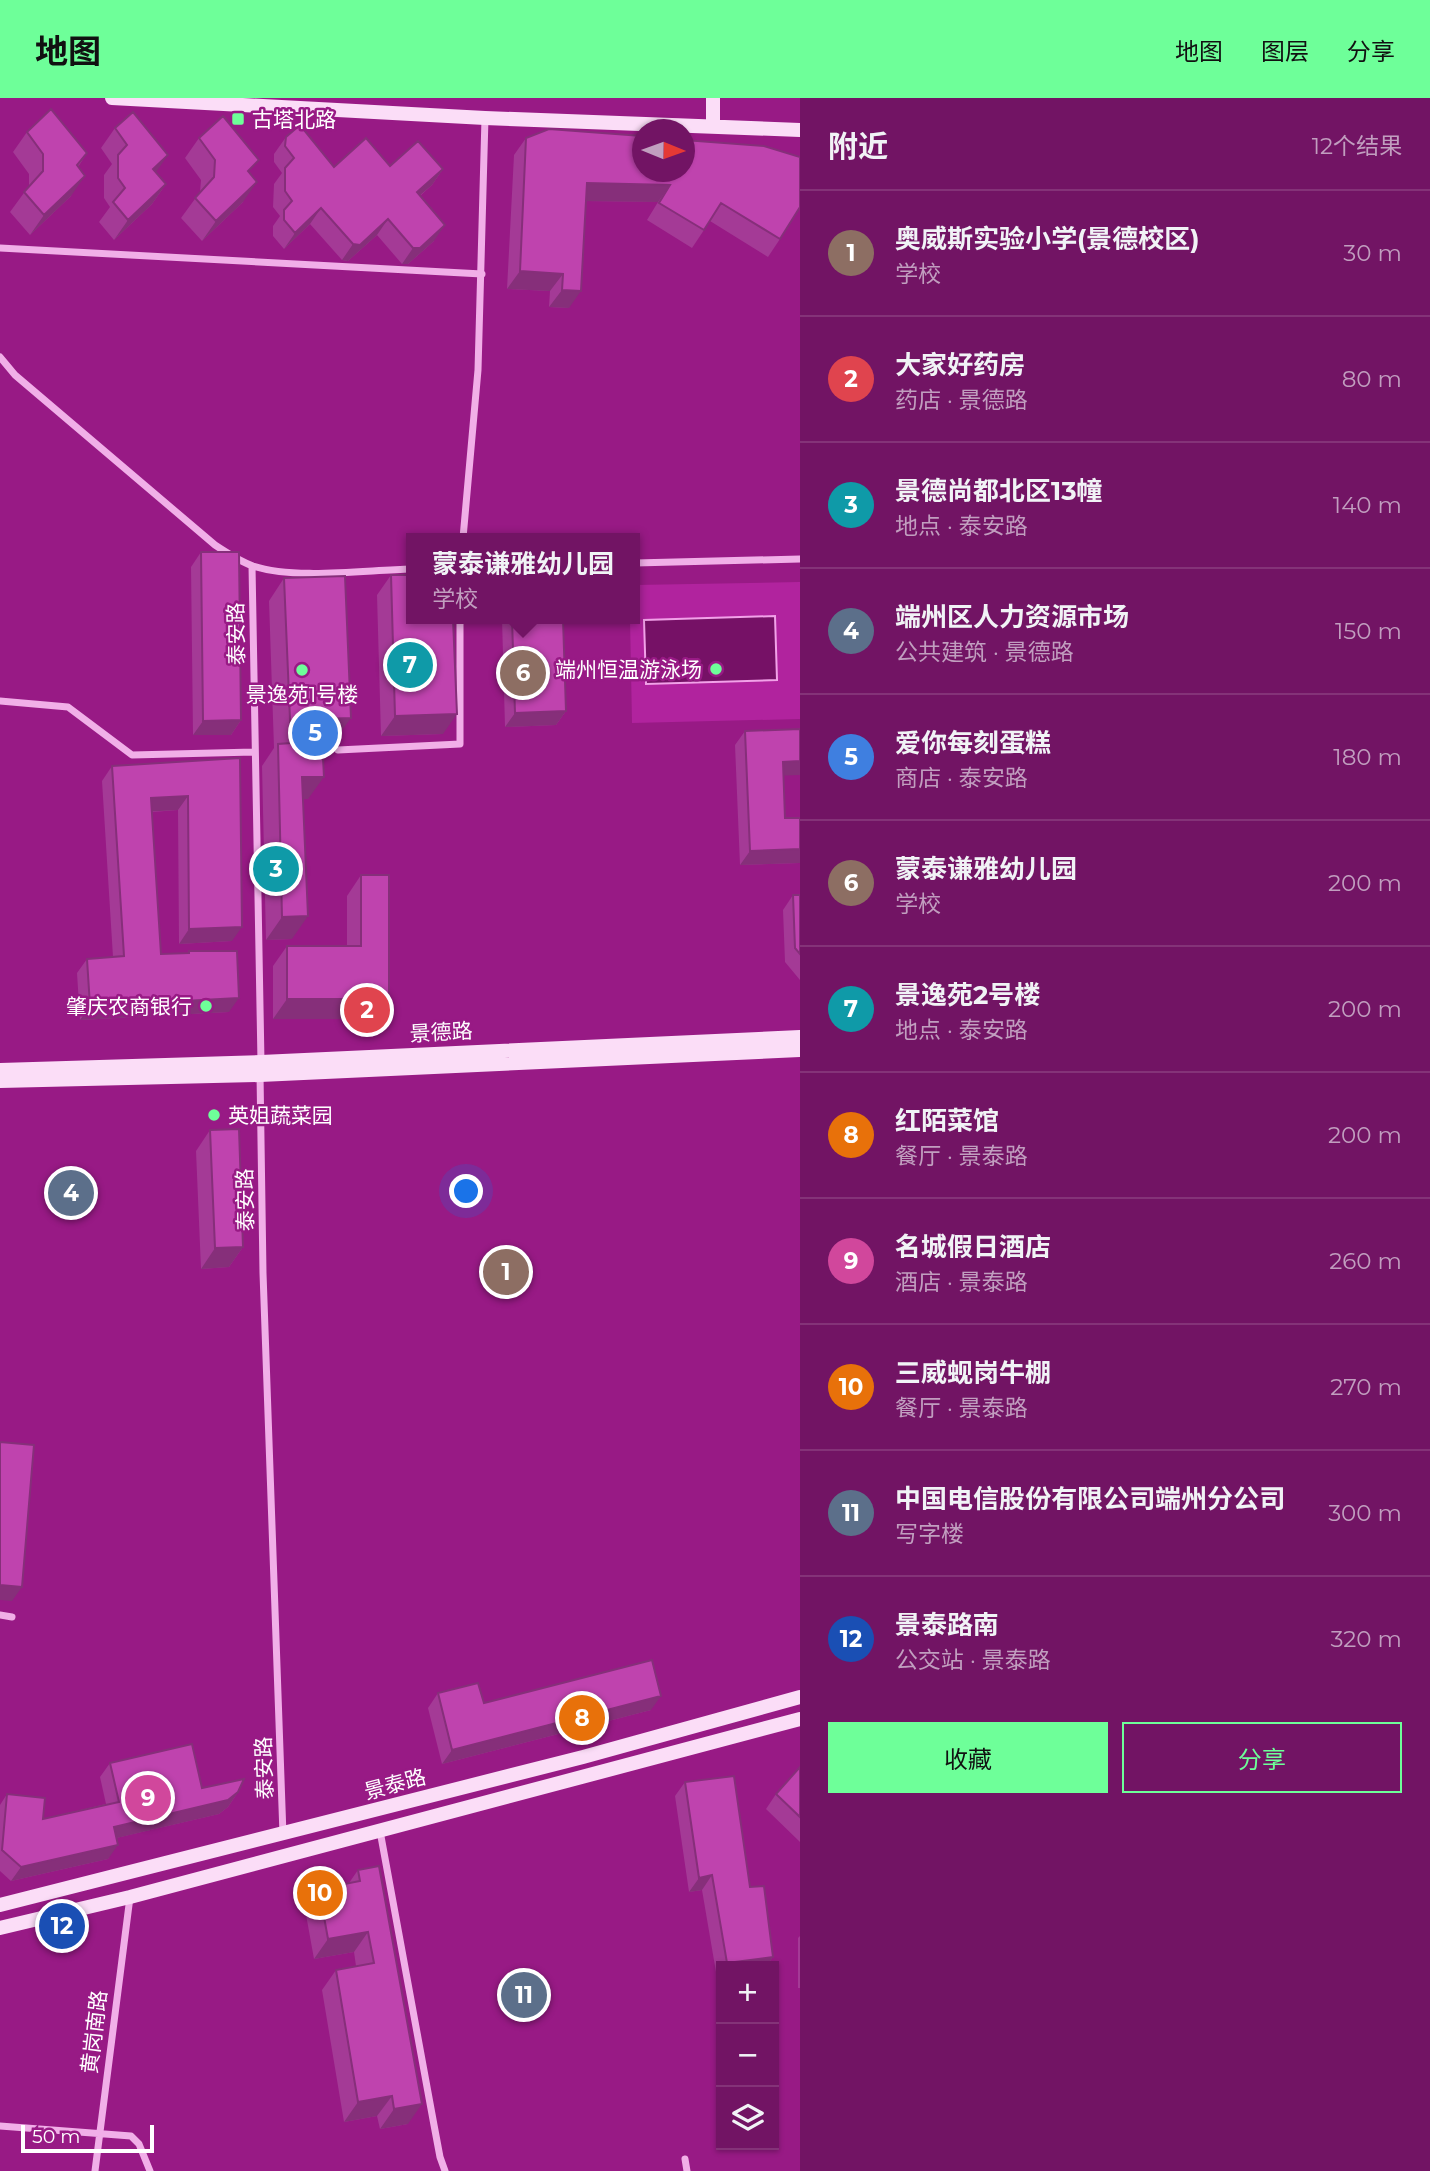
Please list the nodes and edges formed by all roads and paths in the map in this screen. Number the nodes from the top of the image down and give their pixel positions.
1 (112, 98) edge
2 (713, 98) edge
3 (485, 118) junction
4 (713, 125) junction
5 (800, 130) edge
6 (0, 247) edge
7 (482, 274) junction
8 (0, 357) edge
9 (463, 533) edge
10 (800, 559) edge
11 (640, 563) edge
12 (252, 566) junction
13 (406, 569) edge
14 (460, 624) edge
15 (0, 701) edge
16 (338, 750) dead end
17 (254, 752) junction
18 (800, 1037) edge
19 (800, 1050) edge
20 (261, 1069) junction
21 (0, 1070) edge
22 (0, 1081) edge
23 (0, 1615) edge
24 (12, 1616) dead end
25 (800, 1697) edge
26 (800, 1719) edge
27 (380, 1831) junction
28 (284, 1835) junction
29 (284, 1856) junction
30 (130, 1897) junction
31 (0, 1905) edge
32 (0, 1927) edge
33 (0, 2126) edge
34 (99, 2134) junction
35 (685, 2158) dead end
36 (95, 2171) edge
37 (150, 2171) edge
38 (445, 2171) edge
39 (688, 2171) edge

1 - 3 street
2 - 4 street
3 - 4 street
3 - 7 street
4 - 5 street
6 - 7 street
7 - 9 street
8 - 12 street
10 - 11 street
12 - 13 street
12 - 17 street, 泰安路
14 - 16 street
15 - 17 street
17 - 20 street, 泰安路
18 - 20 street, 景德路
19 - 20 street, 景德路
20 - 21 street, 景德路
20 - 22 street, 景德路
20 - 28 street, 泰安路
23 - 24 street
25 - 28 street, 景泰路
26 - 27 street
27 - 29 street
27 - 38 street
28 - 29 street
28 - 31 street, 景泰路
29 - 30 street
30 - 32 street
30 - 34 street, 黄岗南路
33 - 34 street
34 - 36 street, 黄岗南路
34 - 37 street
35 - 39 street

